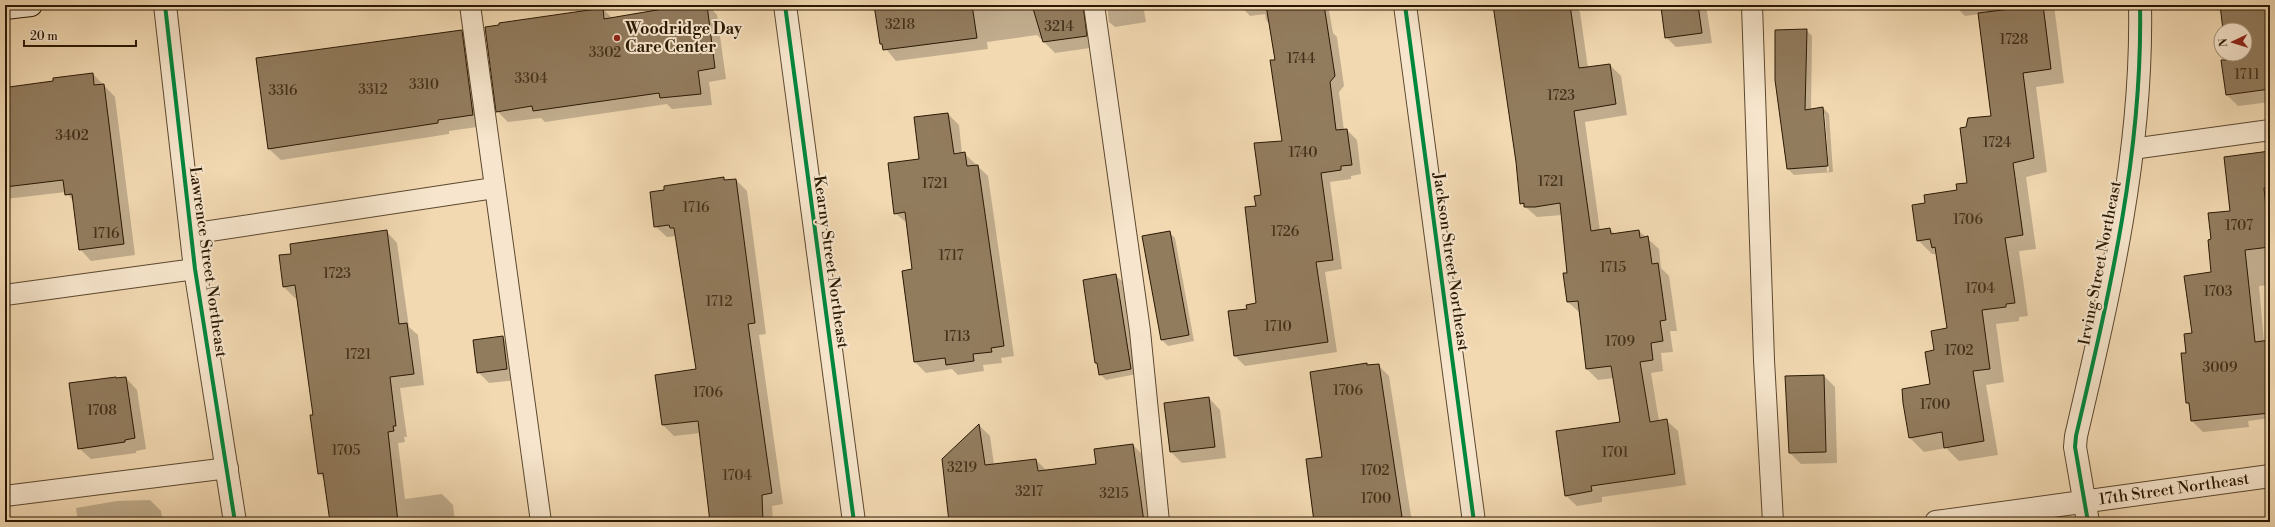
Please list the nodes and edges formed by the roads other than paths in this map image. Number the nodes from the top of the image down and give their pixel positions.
1 (31, 5) edge
2 (165, 5) edge
3 (470, 5) edge
4 (785, 5) edge
5 (1094, 5) edge
6 (1405, 5) edge
7 (1752, 5) edge
8 (2140, 5) edge
9 (5, 8) edge
10 (2270, 130) edge
11 (2132, 149) junction
12 (494, 188) junction
13 (190, 234) junction
14 (195, 268) junction
15 (5, 295) edge
16 (228, 468) junction
17 (2270, 476) edge
18 (5, 496) edge
19 (2086, 512) edge
20 (235, 522) edge
21 (541, 522) edge
22 (854, 522) edge
23 (1159, 522) edge
24 (1474, 522) edge
25 (1773, 522) edge
26 (1936, 522) edge
27 (2062, 522) edge

1 - 9 street
2 - 13 street, Lawrence Street Northeast
3 - 12 lane
4 - 22 street, Kearny Street Northeast
5 - 23 lane
6 - 24 street, Jackson Street Northeast
7 - 25 lane
8 - 11 street, Irving Street Northeast
10 - 11 lane
11 - 19 street, Irving Street Northeast
12 - 13 lane
12 - 21 lane
13 - 14 street, Lawrence Street Northeast
14 - 15 lane
14 - 16 street, Lawrence Street Northeast
16 - 18 lane
16 - 20 street, Lawrence Street Northeast
17 - 19 street, 17th Street Northeast
19 - 26 street, 17th Street Northeast
19 - 27 street

